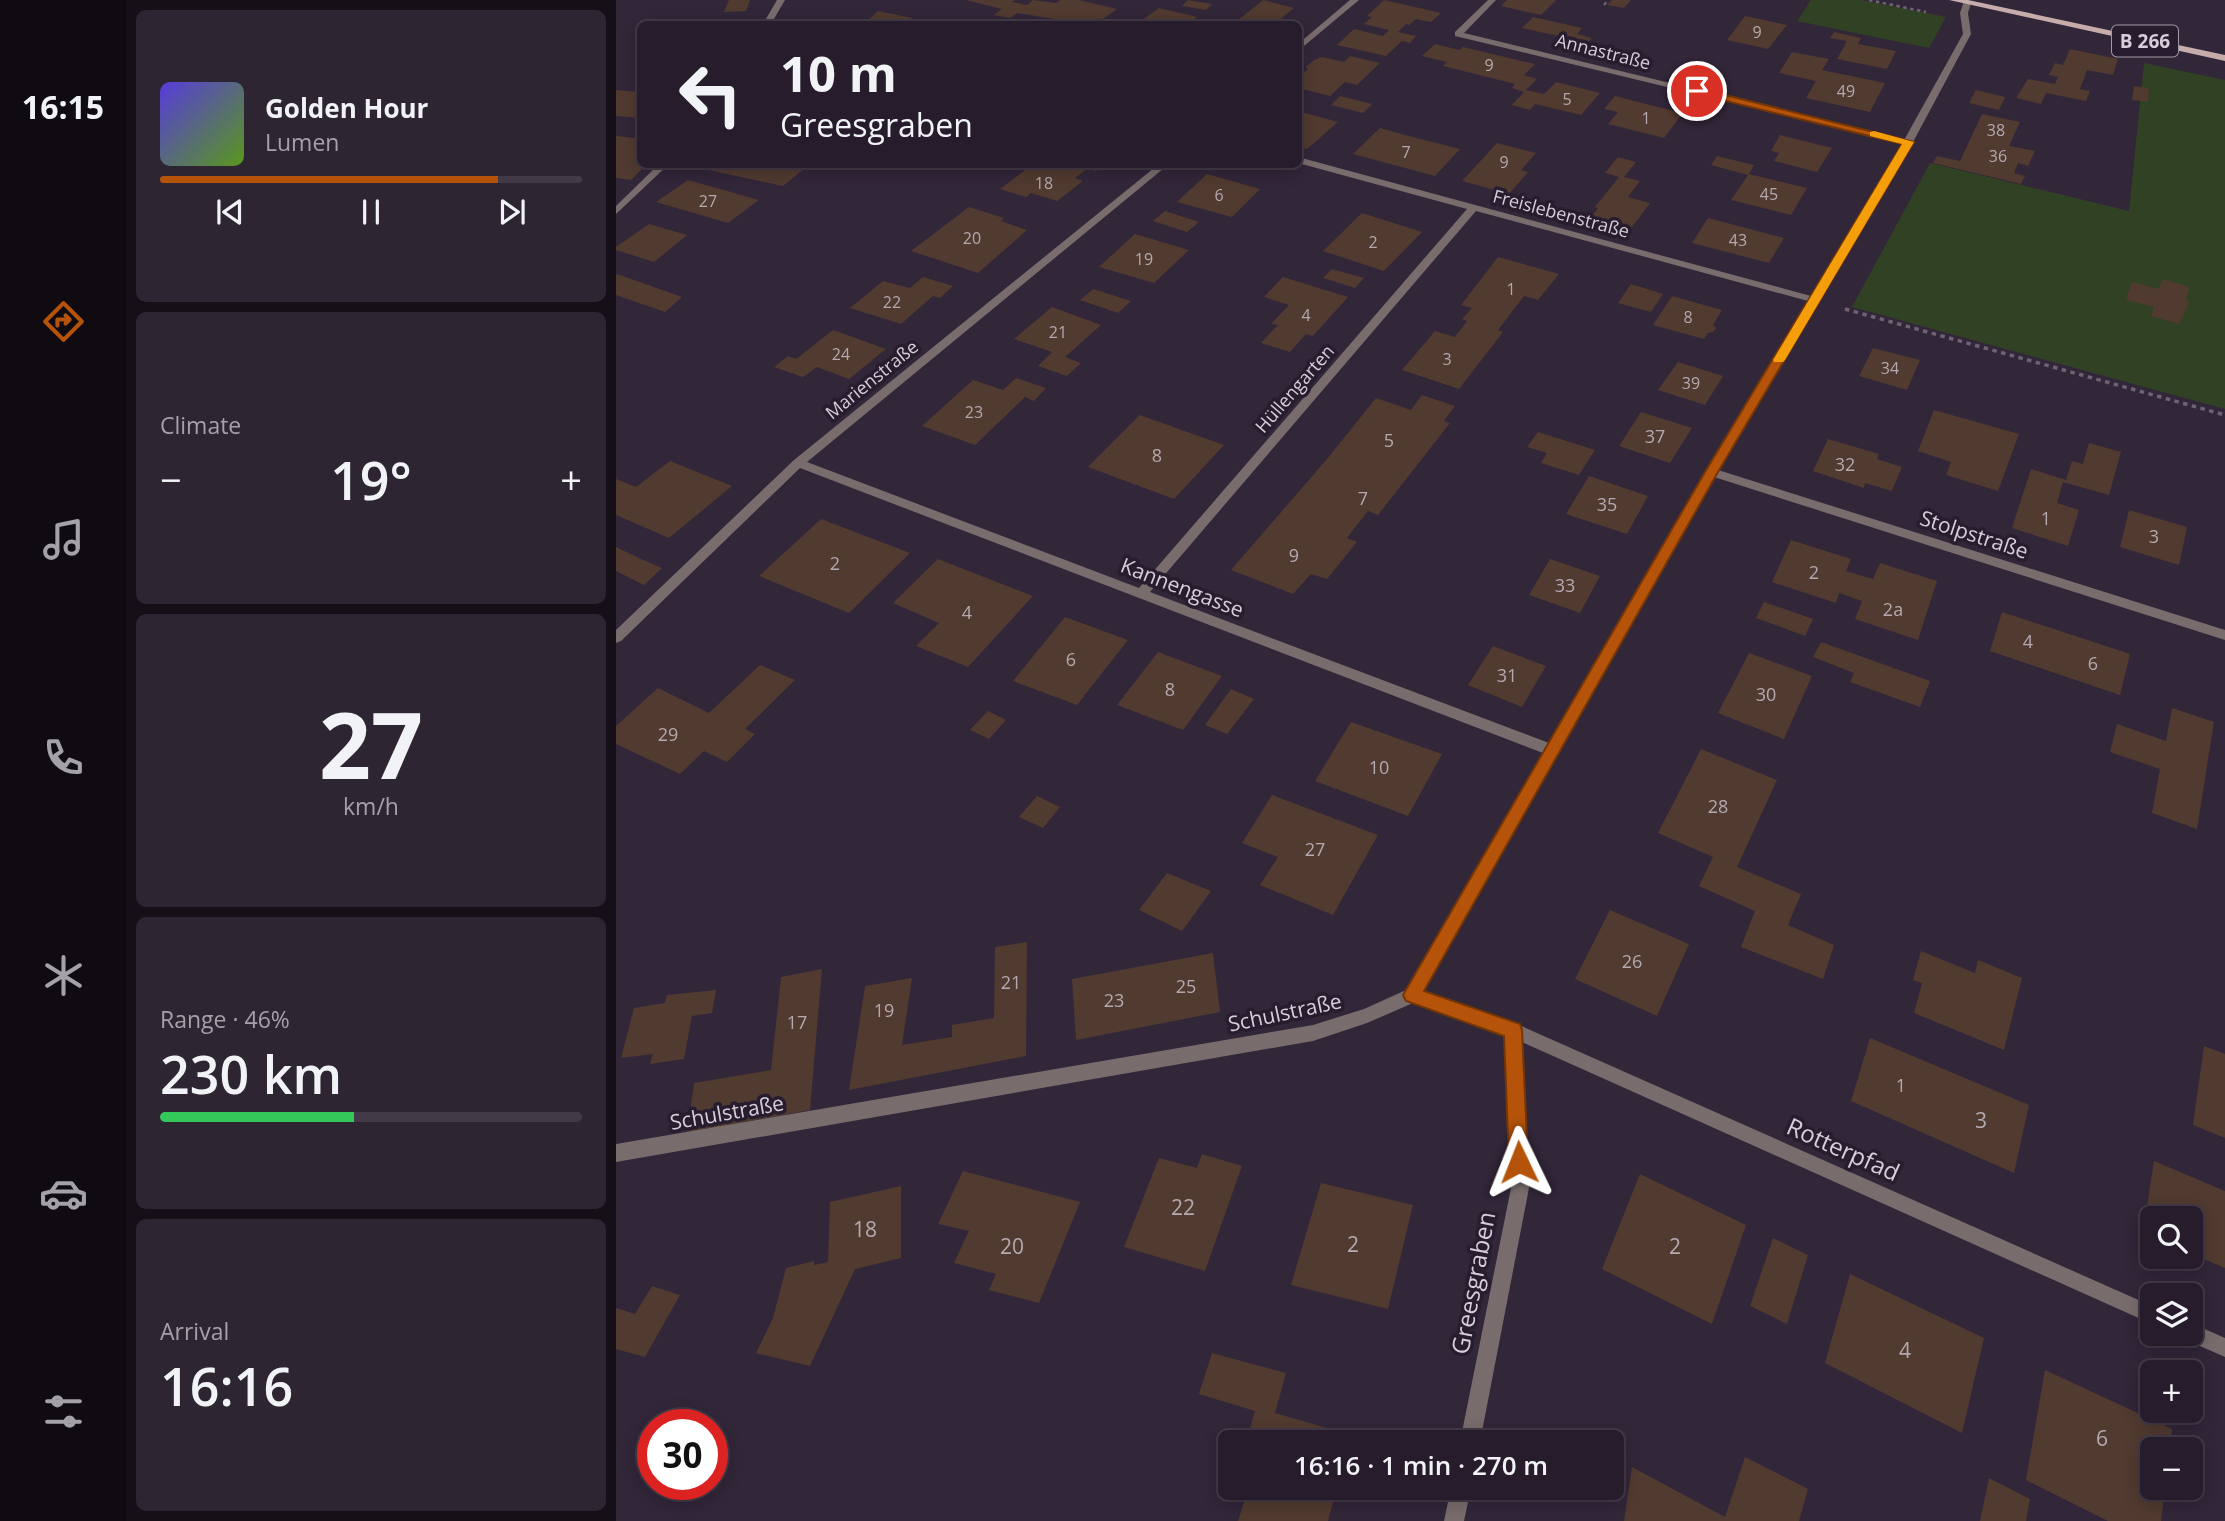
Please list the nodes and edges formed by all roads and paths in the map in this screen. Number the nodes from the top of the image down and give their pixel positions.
1 (781, 0) edge
2 (1355, 0) edge
3 (1492, 0) edge
4 (1608, 0) edge
5 (1869, 0) edge
6 (1961, 1) edge
7 (1604, 5) dead end
8 (768, 21) edge
9 (1966, 21) junction
10 (1302, 46) edge
11 (2225, 58) edge
12 (1908, 142) junction
13 (1302, 161) edge
14 (662, 168) edge
15 (1160, 168) edge
16 (1474, 207) junction
17 (616, 211) edge
18 (1814, 300) junction
19 (2225, 415) edge
20 (798, 463) junction
21 (1712, 472) junction
22 (1142, 593) junction
23 (2225, 635) edge
24 (616, 638) edge
25 (1552, 750) junction
26 (1412, 995) junction
27 (1513, 1030) junction
28 (616, 1153) edge
29 (2140, 1310) edge
30 (2203, 1338) edge
31 (2225, 1348) edge
32 (1472, 1430) edge
33 (1458, 1500) edge
34 (1454, 1521) edge

1 - 8 street
2 - 10 street
3 - 12 street, Annastraße
4 - 7 path
5 - 9 path
6 - 9 street
6 - 11 main road, B 266
9 - 12 street
12 - 18 street
13 - 16 street, Freislebenstraße
14 - 17 street
15 - 20 street, Marienstraße
16 - 18 street, Freislebenstraße
16 - 22 street, Hüllengarten
18 - 19 path
18 - 21 street
20 - 22 street, Kannengasse
20 - 24 street, Marienstraße
21 - 23 street, Stolpstraße
21 - 25 street
22 - 25 street, Kannengasse
25 - 26 street
26 - 27 street
26 - 28 street, Schulstraße
27 - 29 street, Rotterpfad
27 - 32 street, Greesgraben
30 - 31 street
33 - 34 street

